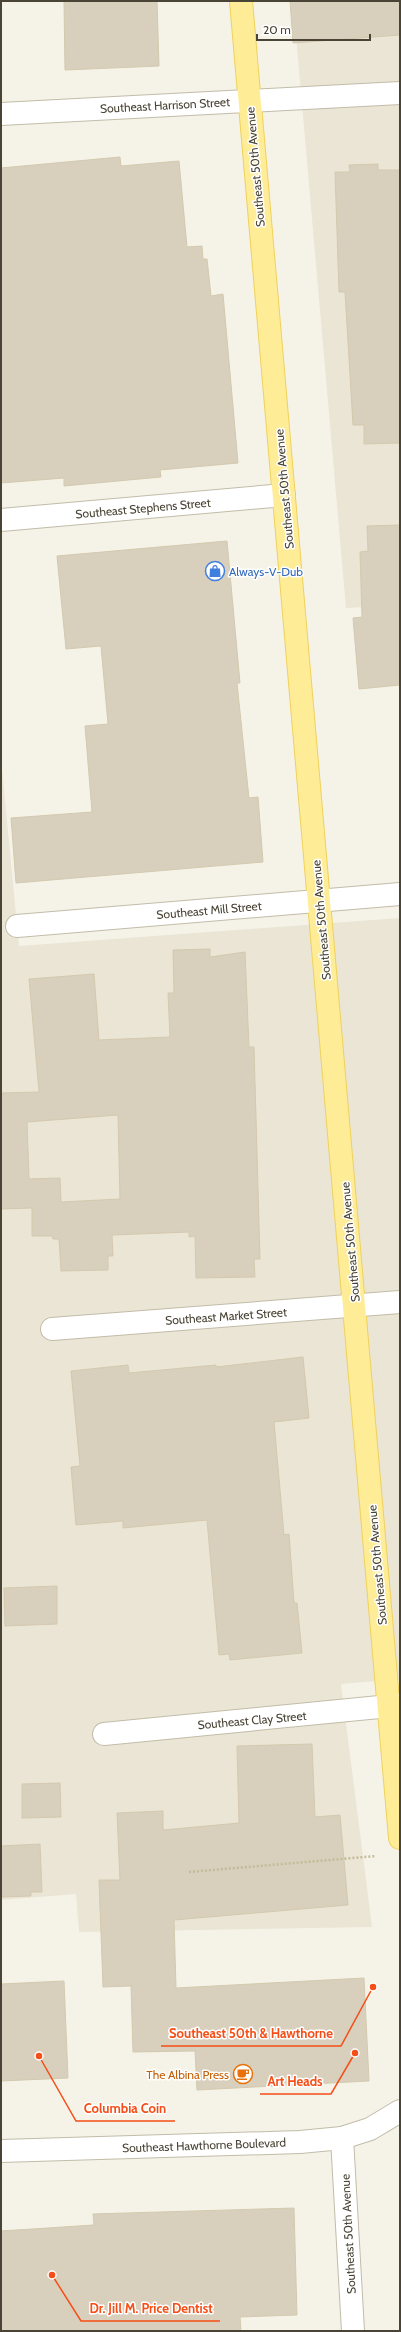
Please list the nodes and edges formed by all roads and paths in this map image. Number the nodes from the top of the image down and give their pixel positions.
1 (241, 1) edge
2 (400, 93) edge
3 (249, 100) junction
4 (1, 114) edge
5 (284, 495) junction
6 (1, 520) edge
7 (400, 894) edge
8 (320, 901) junction
9 (17, 926) dead end
10 (400, 1302) edge
11 (355, 1306) junction
12 (52, 1329) dead end
13 (394, 1706) edge
14 (104, 1734) dead end
15 (400, 1838) edge
16 (384, 1856) dead end
17 (189, 1872) dead end
18 (400, 2111) edge
19 (342, 2138) junction
20 (1, 2151) edge
21 (353, 2331) edge

1 - 3 main road, Southeast 50th Avenue
2 - 3 street, Southeast Harrison Street
3 - 4 street, Southeast Harrison Street
3 - 5 main road, Southeast 50th Avenue
5 - 6 street, Southeast Stephens Street
5 - 8 main road, Southeast 50th Avenue
7 - 8 street, Southeast Mill Street
8 - 9 street, Southeast Mill Street
8 - 11 main road, Southeast 50th Avenue
10 - 11 street, Southeast Market Street
11 - 12 street, Southeast Market Street
11 - 13 main road, Southeast 50th Avenue
13 - 14 street, Southeast Clay Street
13 - 15 main road, Southeast 50th Avenue
16 - 17 path
18 - 19 street, Southeast Hawthorne Boulevard
19 - 20 street, Southeast Hawthorne Boulevard
19 - 21 street, Southeast 50th Avenue

